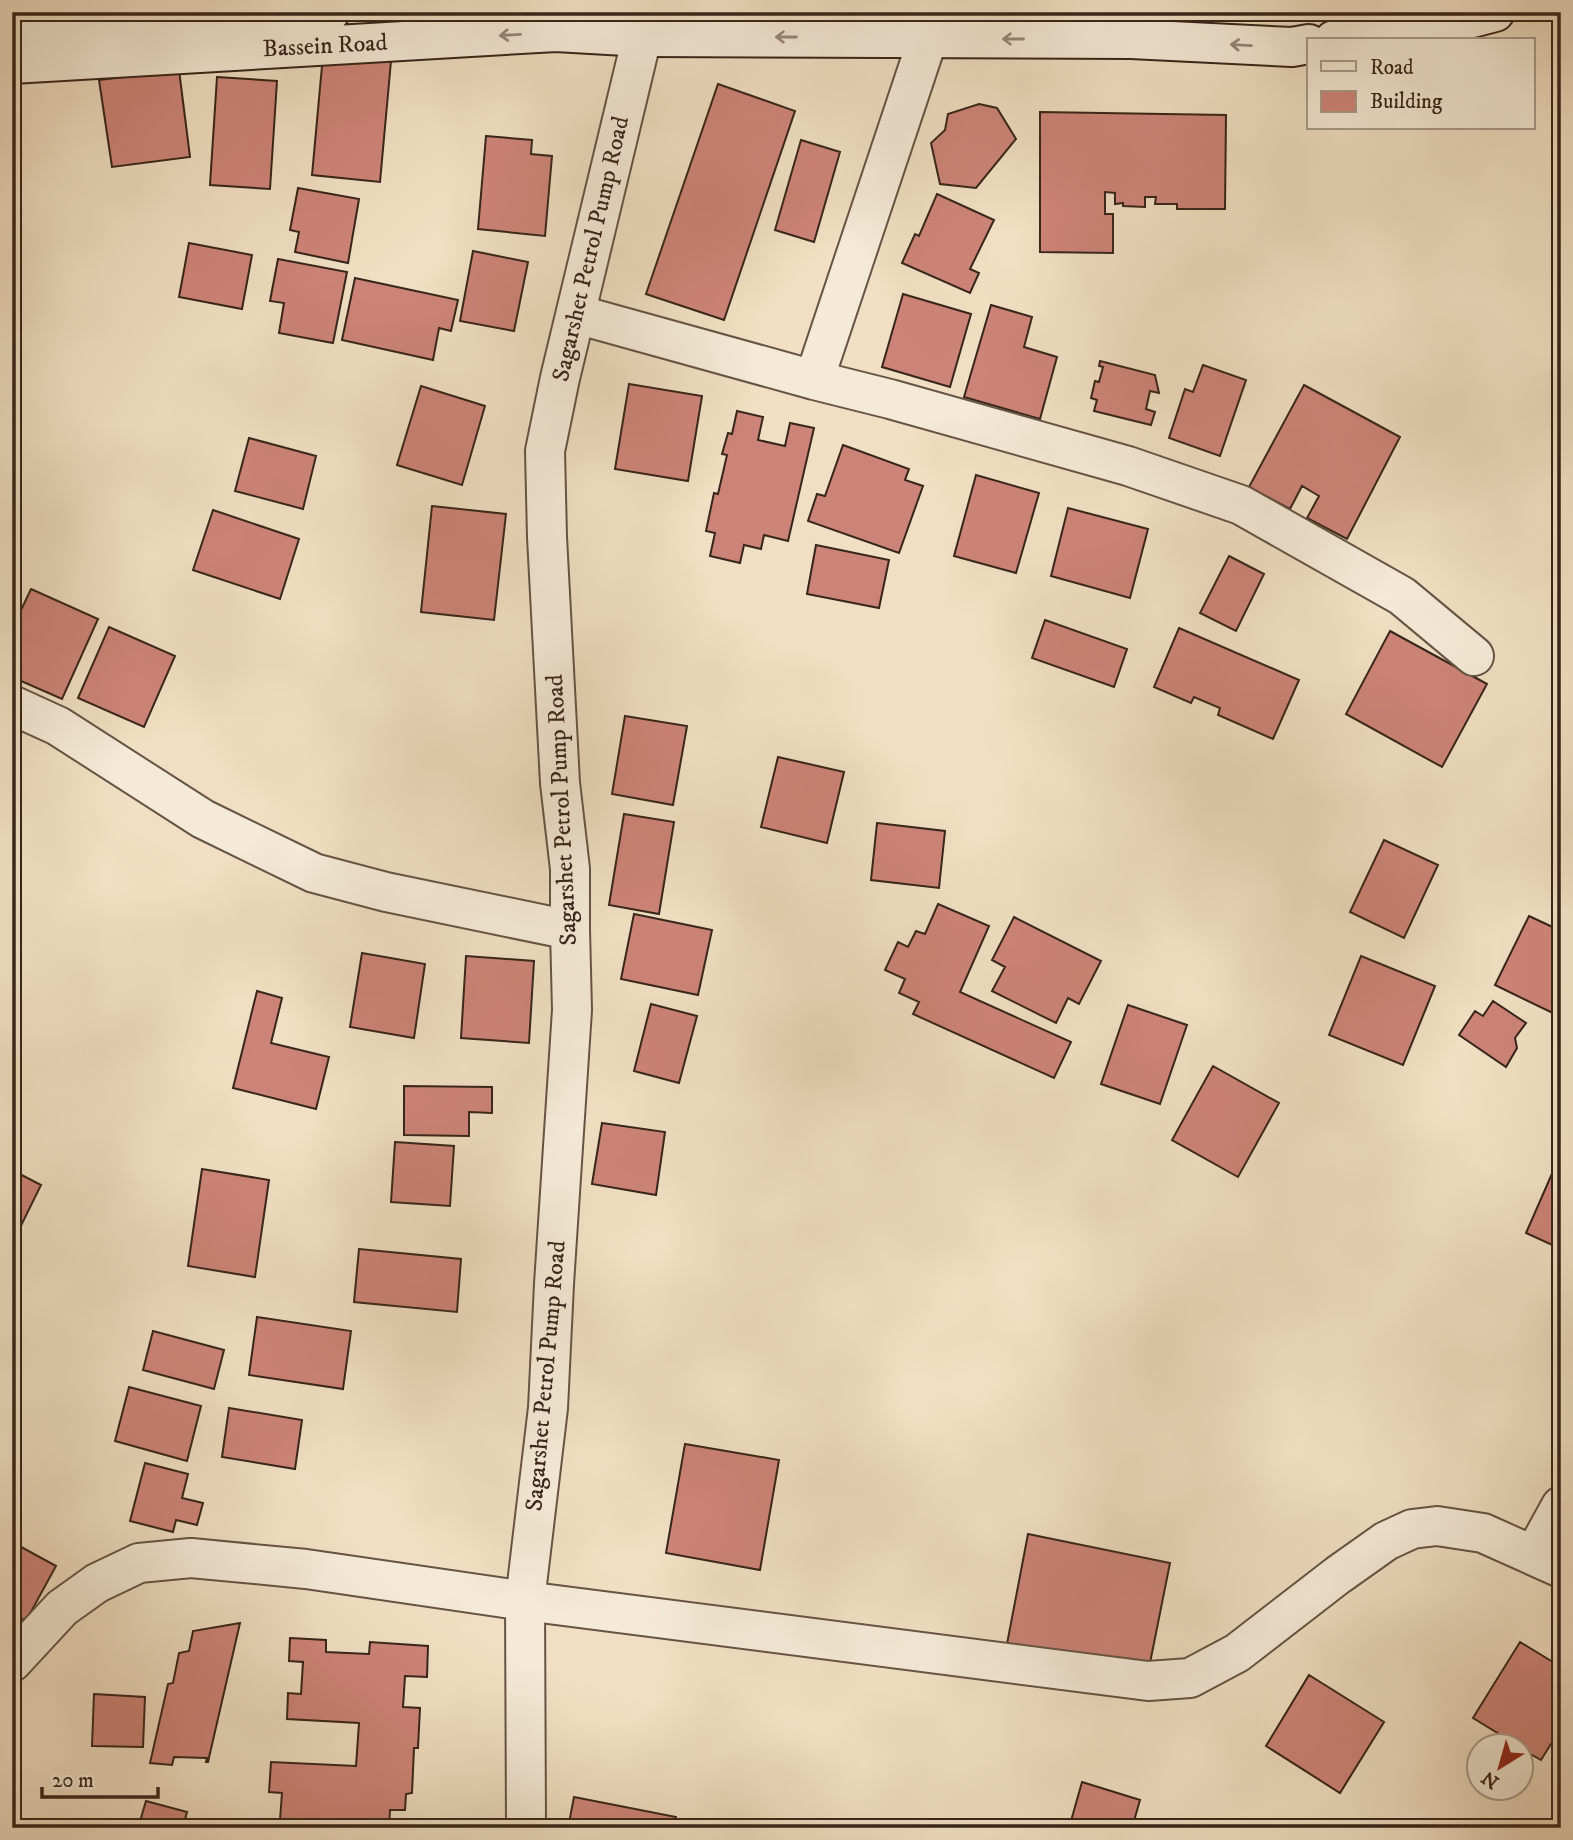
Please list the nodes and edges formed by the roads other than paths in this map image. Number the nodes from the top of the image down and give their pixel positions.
1 (330, 12) edge
2 (1495, 12) edge
3 (557, 22) edge
4 (645, 24) edge
5 (931, 25) edge
6 (12, 30) edge
7 (1347, 38) edge
8 (1307, 44) edge
9 (12, 65) edge
10 (576, 314) junction
11 (814, 380) junction
12 (1474, 656) dead end
13 (12, 705) edge
14 (570, 930) junction
15 (1561, 1506) edge
16 (1547, 1561) edge
17 (525, 1601) junction
18 (12, 1662) edge
19 (526, 1828) edge

1 - 6 street, Bassein Road
2 - 7 street
3 - 4 street, Bassein Road
3 -> 9 street, Bassein Road
5 -> 4 street, Bassein Road
4 - 10 street, Sagarshet Petrol Pump Road
8 -> 5 street, Bassein Road
5 - 11 street
10 - 11 street
10 - 14 street, Sagarshet Petrol Pump Road
11 - 12 street
13 - 14 street
14 - 17 street, Sagarshet Petrol Pump Road
15 - 16 street
16 - 17 street
17 - 18 street
17 - 19 street, Sagarshet Petrol Pump Road

